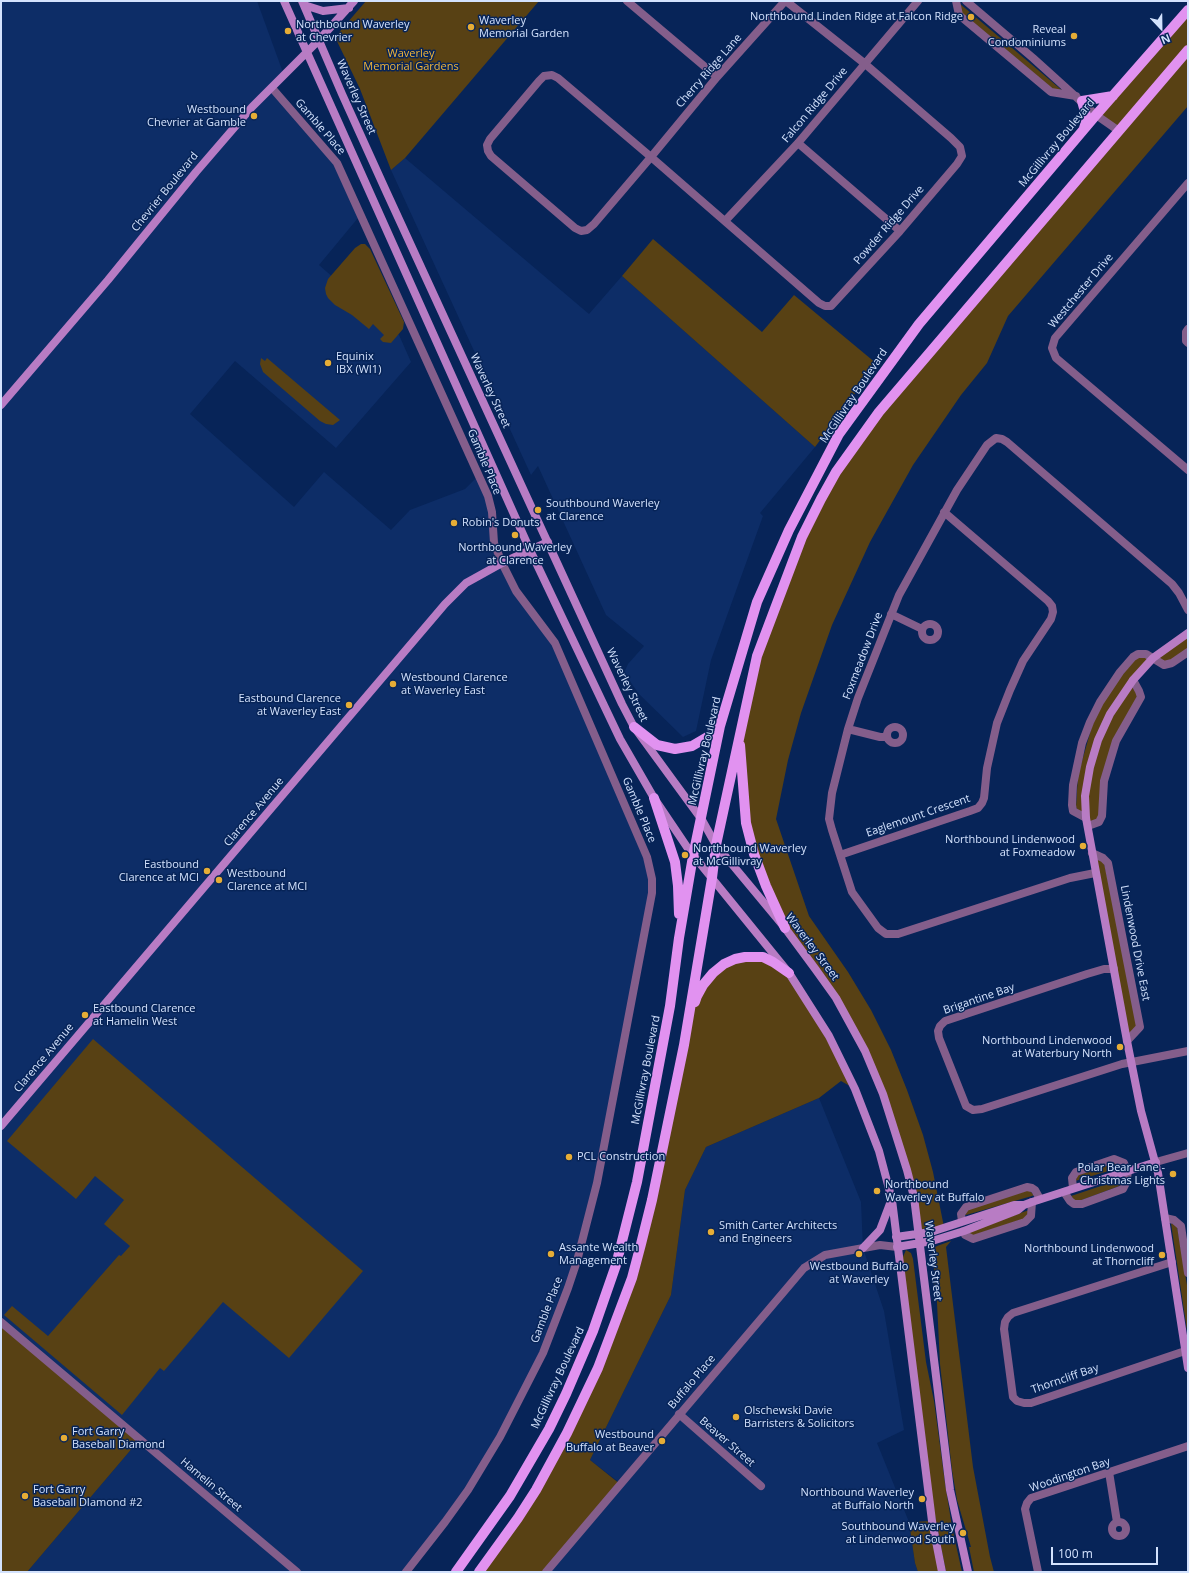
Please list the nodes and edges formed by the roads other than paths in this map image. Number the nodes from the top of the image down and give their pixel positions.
1 (284, 1) edge
2 (627, 1) edge
3 (786, 1) edge
4 (918, 1) edge
5 (956, 1) edge
6 (966, 1) edge
7 (303, 3) edge
8 (352, 4) edge
9 (1188, 10) edge
10 (319, 40) junction
11 (1188, 50) edge
12 (306, 53) junction
13 (864, 64) junction
14 (717, 77) junction
15 (272, 88) junction
16 (1113, 96) junction
17 (1079, 99) junction
18 (1096, 115) junction
19 (1084, 130) junction
20 (1119, 132) junction
21 (798, 143) junction
22 (651, 157) junction
23 (1188, 183) edge
24 (725, 221) junction
25 (900, 231) junction
26 (1188, 329) edge
27 (1188, 343) edge
28 (1, 405) edge
29 (1188, 470) edge
30 (944, 512) junction
31 (548, 542) junction
32 (530, 550) junction
33 (502, 563) junction
34 (1188, 610) edge
35 (891, 614) junction
36 (922, 629) dead end
37 (1188, 633) edge
38 (1188, 652) edge
39 (1153, 658) junction
40 (1133, 680) junction
41 (720, 726) junction
42 (634, 727) junction
43 (848, 729) junction
44 (740, 731) junction
45 (887, 737) dead end
46 (654, 798) junction
47 (702, 820) junction
48 (1087, 822) junction
49 (716, 845) junction
50 (1092, 853) junction
51 (840, 855) junction
52 (693, 856) junction
53 (1095, 873) junction
54 (712, 878) junction
55 (785, 928) junction
56 (679, 938) junction
57 (1114, 969) junction
58 (789, 973) junction
59 (1127, 1041) junction
60 (684, 1045) junction
61 (1188, 1051) edge
62 (1132, 1062) junction
63 (1, 1126) edge
64 (1188, 1153) edge
65 (1156, 1162) junction
66 (1128, 1172) junction
67 (1073, 1188) junction
68 (1064, 1192) junction
69 (892, 1200) junction
70 (1036, 1201) junction
71 (1024, 1205) junction
72 (1165, 1218) junction
73 (962, 1221) junction
74 (964, 1231) junction
75 (919, 1234) junction
76 (896, 1237) junction
77 (920, 1243) junction
78 (880, 1245) junction
79 (863, 1248) junction
80 (898, 1248) junction
81 (1172, 1262) junction
82 (1188, 1273) edge
83 (1, 1322) edge
84 (1185, 1351) junction
85 (1188, 1368) edge
86 (679, 1414) junction
87 (1188, 1446) edge
88 (1109, 1472) junction
89 (761, 1486) dead end
90 (1118, 1522) dead end
91 (297, 1572) edge
92 (406, 1572) edge
93 (456, 1572) edge
94 (479, 1572) edge
95 (546, 1572) edge
96 (942, 1572) edge
97 (968, 1572) edge
98 (1038, 1572) edge

1 - 12 main road
2 - 14 street
3 - 13 street
3 - 14 street, Cherry Ridge Lane
4 - 13 street, Falcon Ridge Drive
5 - 17 street
6 - 17 street
7 - 8 main road
7 - 10 main road, Waverley Street
8 - 10 main road, Chevrier Boulevard
9 - 16 main road, McGillivray Boulevard
10 - 12 main road, Chevrier Boulevard
10 - 31 main road, Waverley Street
11 - 20 main road
12 - 15 main road, Chevrier Boulevard
12 - 32 main road
13 - 21 street, Falcon Ridge Drive
13 - 25 street, Powder Ridge Drive
14 - 22 street, Cherry Ridge Lane
15 - 28 main road, Chevrier Boulevard
15 - 33 street, Gamble Place
16 - 17 main road
16 - 18 main road, McGillivray Boulevard
17 - 18 street
17 - 19 main road
18 - 19 main road, McGillivray Boulevard
18 - 20 street
19 - 41 main road, McGillivray Boulevard
20 - 44 main road
21 - 24 street, Falcon Ridge Drive
21 - 25 street
22 - 22 street, Cherry Ridge Lane
22 - 24 street
23 - 29 street, Westchester Drive
24 - 25 street, Powder Ridge Drive
26 - 27 street
30 - 34 street, Foxmeadow Drive
30 - 35 street, Foxmeadow Drive
30 - 51 street, Eaglemount Crescent
31 - 32 main road, Clarence Avenue
31 - 42 main road, Waverley Street
32 - 33 main road, Clarence Avenue
32 - 46 main road
33 - 63 main road, Clarence Avenue
33 - 92 street, Gamble Place
35 - 36 street
35 - 43 street, Foxmeadow Drive
37 - 39 main road
38 - 39 street
39 - 40 main road
39 - 48 street
40 - 48 main road
40 - 48 street
41 - 42 main road
41 - 47 main road, McGillivray Boulevard
42 - 47 main road, Waverley Street
43 - 45 street
43 - 51 street, Foxmeadow Drive
44 - 49 main road
44 - 55 main road
46 - 52 main road
46 - 56 main road
47 - 49 main road, Waverley Street
47 - 52 main road, McGillivray Boulevard
48 - 50 main road
49 - 54 main road
49 - 55 main road, Waverley Street
50 - 53 main road
50 - 59 street, Lindenwood Drive East
51 - 53 street, Foxmeadow Drive
52 - 54 main road
52 - 56 main road, McGillivray Boulevard
53 - 57 main road
54 - 58 main road
54 - 60 main road
55 - 75 main road, Waverley Street
56 - 93 main road, McGillivray Boulevard
57 - 59 main road
57 - 62 street, Brigantine Bay
58 - 60 main road
58 - 69 main road
59 - 62 main road
60 - 94 main road
61 - 62 street
62 - 65 main road
64 - 65 street
65 - 66 main road
65 - 72 main road
66 - 67 main road
66 - 67 street
66 - 68 street
67 - 68 main road
68 - 70 main road
69 - 76 main road
69 - 79 main road
70 - 71 main road
70 - 73 street
70 - 74 street
71 - 73 main road
71 - 74 main road
72 - 81 main road
72 - 82 street
73 - 75 main road
74 - 77 main road
75 - 76 main road
75 - 77 main road, Waverley Street
76 - 78 street, Buffalo Place
76 - 80 main road
77 - 80 main road
77 - 97 main road, Waverley Street
78 - 79 street, Buffalo Place
78 - 80 street, Buffalo Place
79 - 86 street, Buffalo Place
80 - 96 main road
81 - 84 main road
81 - 84 street, Thorncliff Bay
83 - 91 street, Hamelin Street
84 - 85 main road
86 - 89 street, Beaver Street
86 - 95 street, Buffalo Place
87 - 88 street, Woodington Bay
88 - 90 street
88 - 98 street, Woodington Bay

